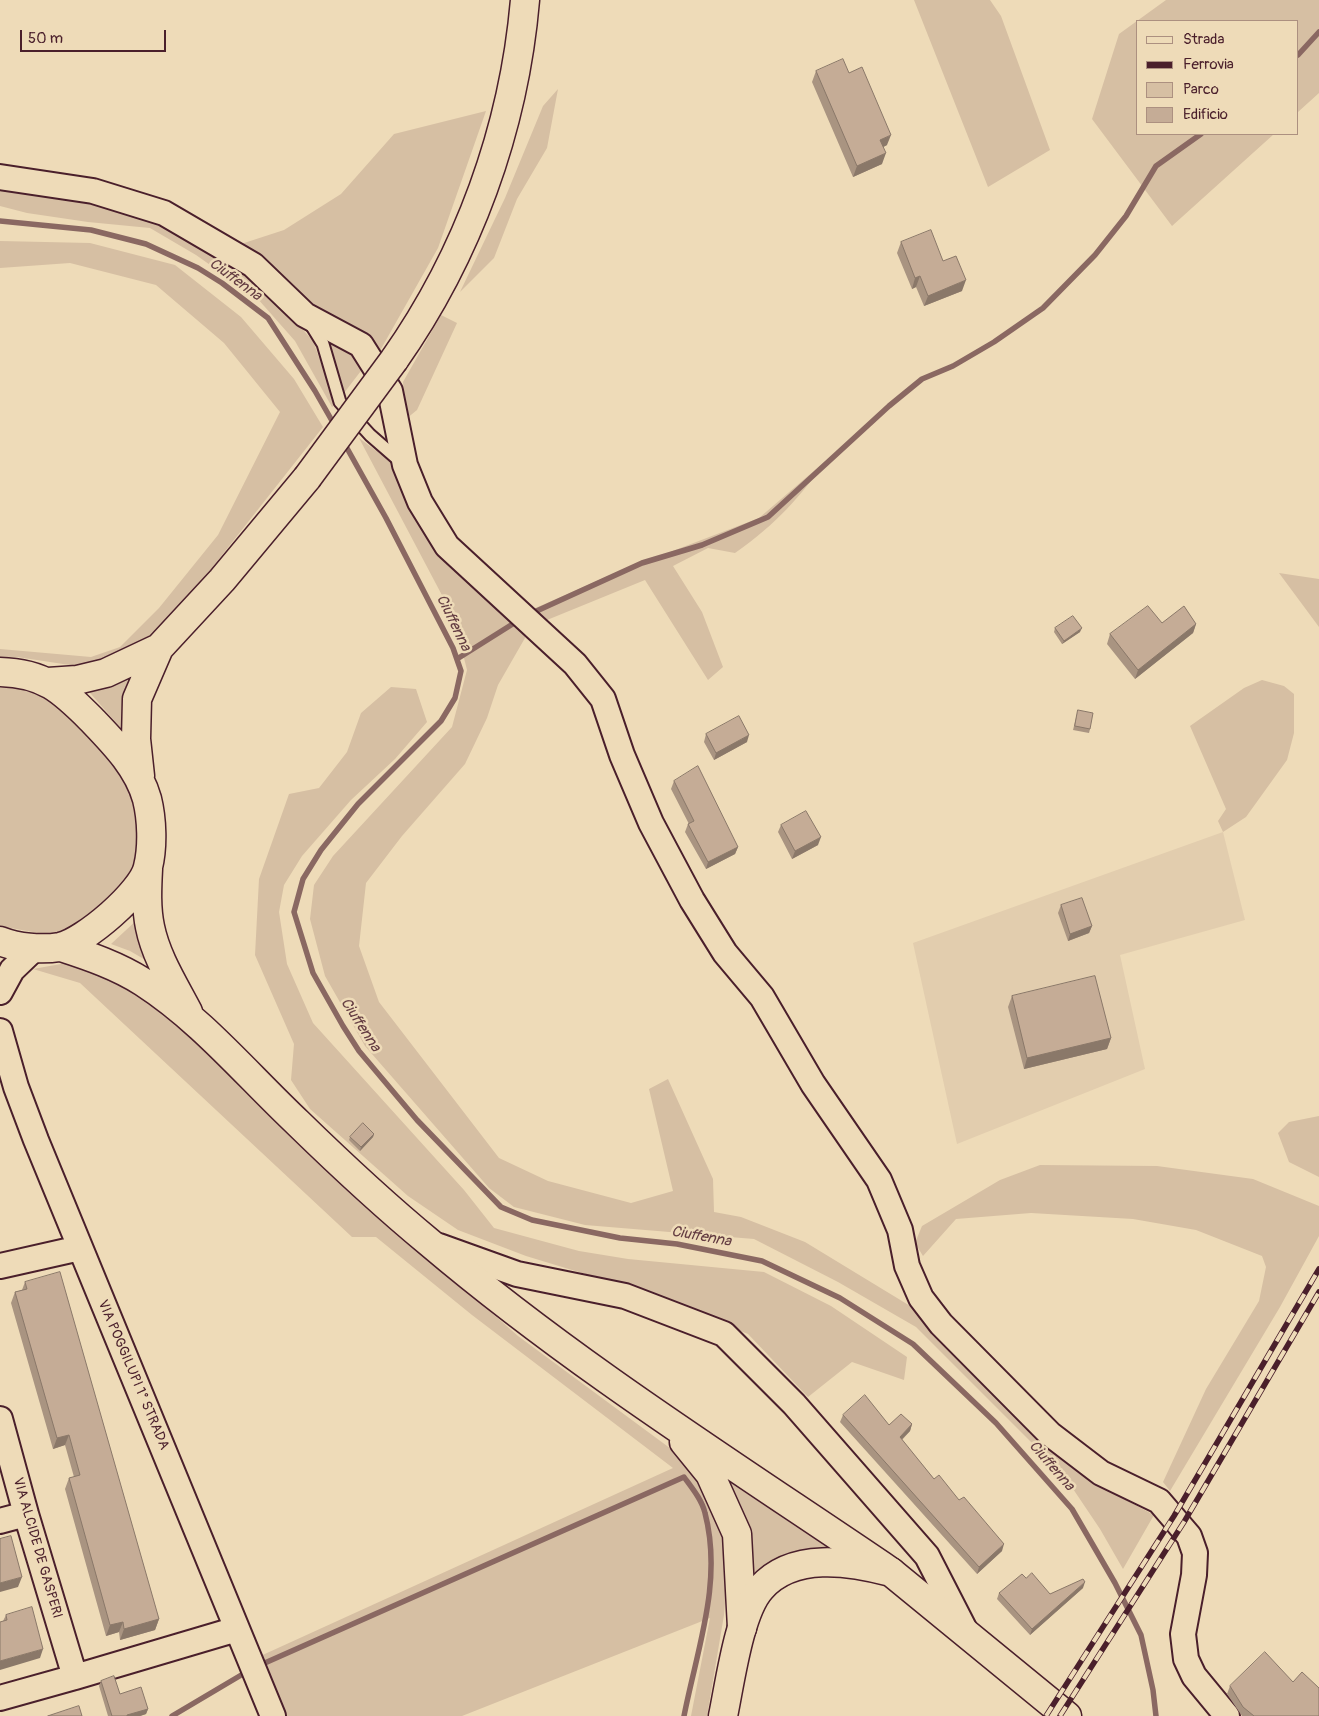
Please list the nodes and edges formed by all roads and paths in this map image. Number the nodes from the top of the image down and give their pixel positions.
1 (525, 0) edge
2 (0, 177) edge
3 (305, 315) junction
4 (405, 465) junction
5 (158, 648) junction
6 (0, 672) edge
7 (48, 682) junction
8 (140, 780) junction
9 (148, 869) junction
10 (0, 941) edge
11 (49, 947) junction
12 (0, 992) edge
13 (190, 1016) junction
14 (0, 1031) edge
15 (429, 1243) junction
16 (80, 1248) junction
17 (0, 1266) edge
18 (664, 1418) junction
19 (0, 1419) edge
20 (26, 1514) junction
21 (0, 1521) edge
22 (891, 1572) junction
23 (742, 1628) junction
24 (237, 1629) junction
25 (966, 1632) junction
26 (75, 1677) junction
27 (0, 1698) edge
28 (273, 1716) edge
29 (724, 1716) edge
30 (1067, 1716) edge
31 (1228, 1716) edge

1 - 5 main road, bridge
2 - 3 street
3 - 4 lane
3 - 4 street
4 - 31 street
5 - 7 main road
5 - 8 main road
6 - 7 main road
7 - 8 main road
8 - 9 main road
9 - 11 main road
9 - 13 main road
10 - 11 main road
11 - 12 street
11 - 13 main road
13 - 15 main road
14 - 16 street, VIA POGGILUPI 1° STRADA
15 - 18 main road
15 - 25 street
16 - 17 street
16 - 24 street, VIA POGGILUPI 1° STRADA
18 - 22 main road
18 - 23 main road
19 - 20 street, VIA ALCIDE DE GASPERI
20 - 21 street
20 - 26 street, VIA ALCIDE DE GASPERI
22 - 23 main road
22 - 25 main road
23 - 29 main road
24 - 26 street
24 - 28 street, VIA POGGILUPI 1° STRADA
25 - 30 main road
26 - 27 street

